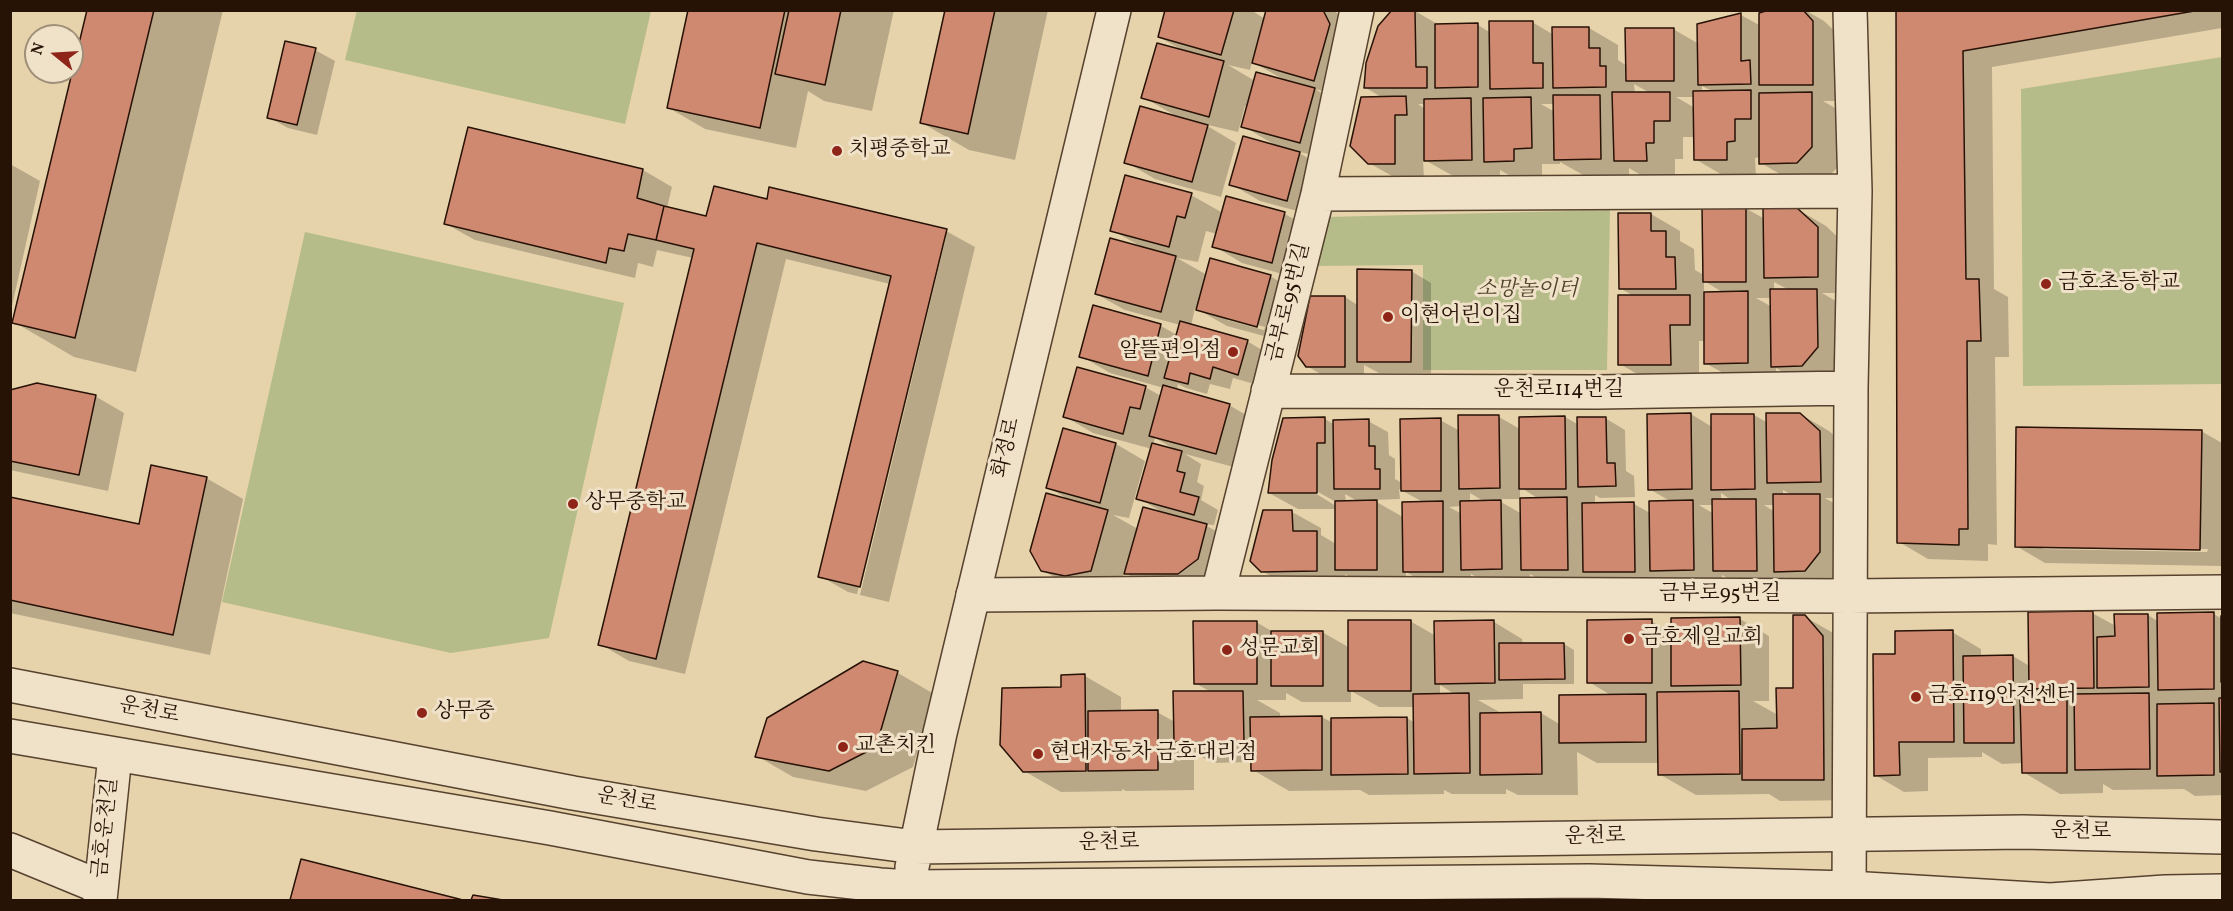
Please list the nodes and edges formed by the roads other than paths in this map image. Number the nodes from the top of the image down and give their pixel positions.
1 (1114, 10) edge
2 (1357, 10) edge
3 (1851, 10) edge
4 (1855, 190) junction
5 (1318, 194) junction
6 (1851, 388) junction
7 (1268, 391) junction
8 (2223, 592) edge
9 (1218, 593) junction
10 (973, 595) junction
11 (1850, 596) junction
12 (10, 685) edge
13 (10, 736) edge
14 (115, 755) junction
15 (1850, 834) junction
16 (2223, 837) edge
17 (915, 847) junction
18 (10, 850) edge
19 (2223, 891) edge
20 (100, 893) edge
21 (908, 894) edge
22 (1849, 894) edge

1 - 10 street, 화정로
2 - 5 street, 금부로95번길
3 - 4 street
4 - 5 street
4 - 6 street
5 - 7 street, 금부로95번길
6 - 7 street, 운천로114번길
6 - 11 street
7 - 9 street, 금부로95번길
8 - 11 street, 금부로95번길
9 - 10 street, 금부로95번길
9 - 11 street, 금부로95번길
10 - 17 street, 화정로
11 - 15 street
12 - 17 street, 운천로
13 - 14 street, 운천로
14 - 20 street, 금호운천길
14 - 21 street, 운천로
15 - 16 street, 운천로
15 - 17 street, 운천로
15 - 22 street
17 - 21 street, 화정로
18 - 20 street
19 - 22 street, 운천로
21 - 22 street, 운천로

